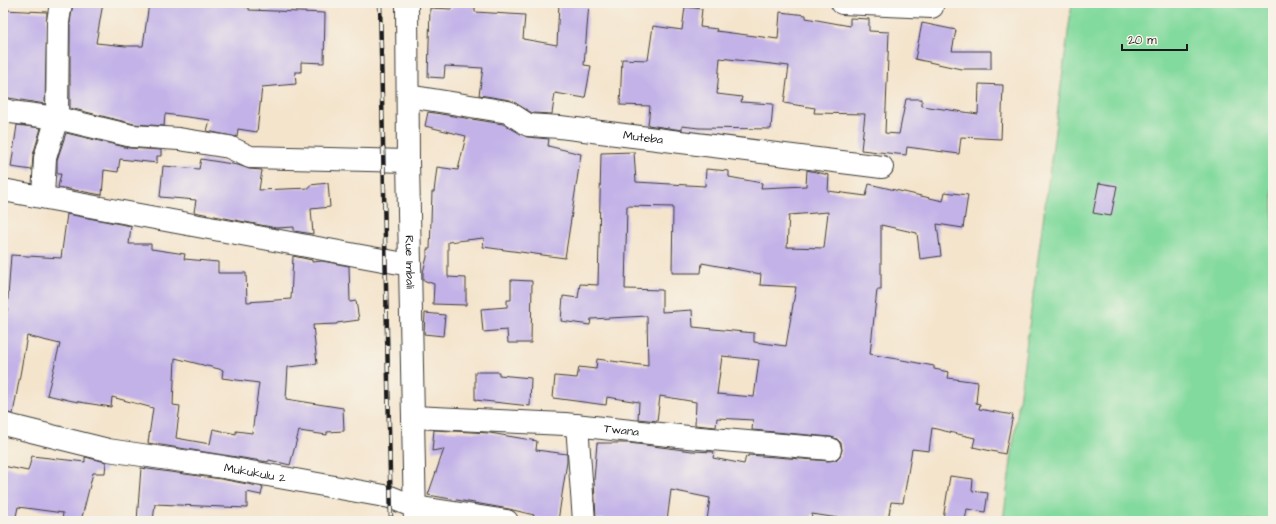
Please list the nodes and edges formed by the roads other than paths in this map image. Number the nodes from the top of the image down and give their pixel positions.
1 (61, 3) edge
2 (407, 3) edge
3 (842, 3) edge
4 (932, 7) dead end
5 (408, 96) junction
6 (3, 110) edge
7 (57, 118) junction
8 (408, 162) junction
9 (882, 167) dead end
10 (3, 190) edge
11 (43, 196) junction
12 (410, 265) junction
13 (413, 417) junction
14 (3, 424) edge
15 (577, 425) junction
16 (830, 449) dead end
17 (415, 514) edge
18 (507, 521) edge
19 (584, 521) edge

1 - 7 street
2 - 5 street, Rue Imbali
3 - 4 street
5 - 8 street, Rue Imbali
5 - 9 street, Muteba
6 - 7 street
7 - 8 street
7 - 11 street
8 - 12 street, Rue Imbali
10 - 11 street
11 - 12 street
12 - 13 street, Rue Imbali
13 - 15 street, Twana
13 - 17 street, Rue Imbali
14 - 17 street, Mukukulu 2
15 - 16 street, Twana
15 - 19 street
17 - 18 street, Mukukulu 2

